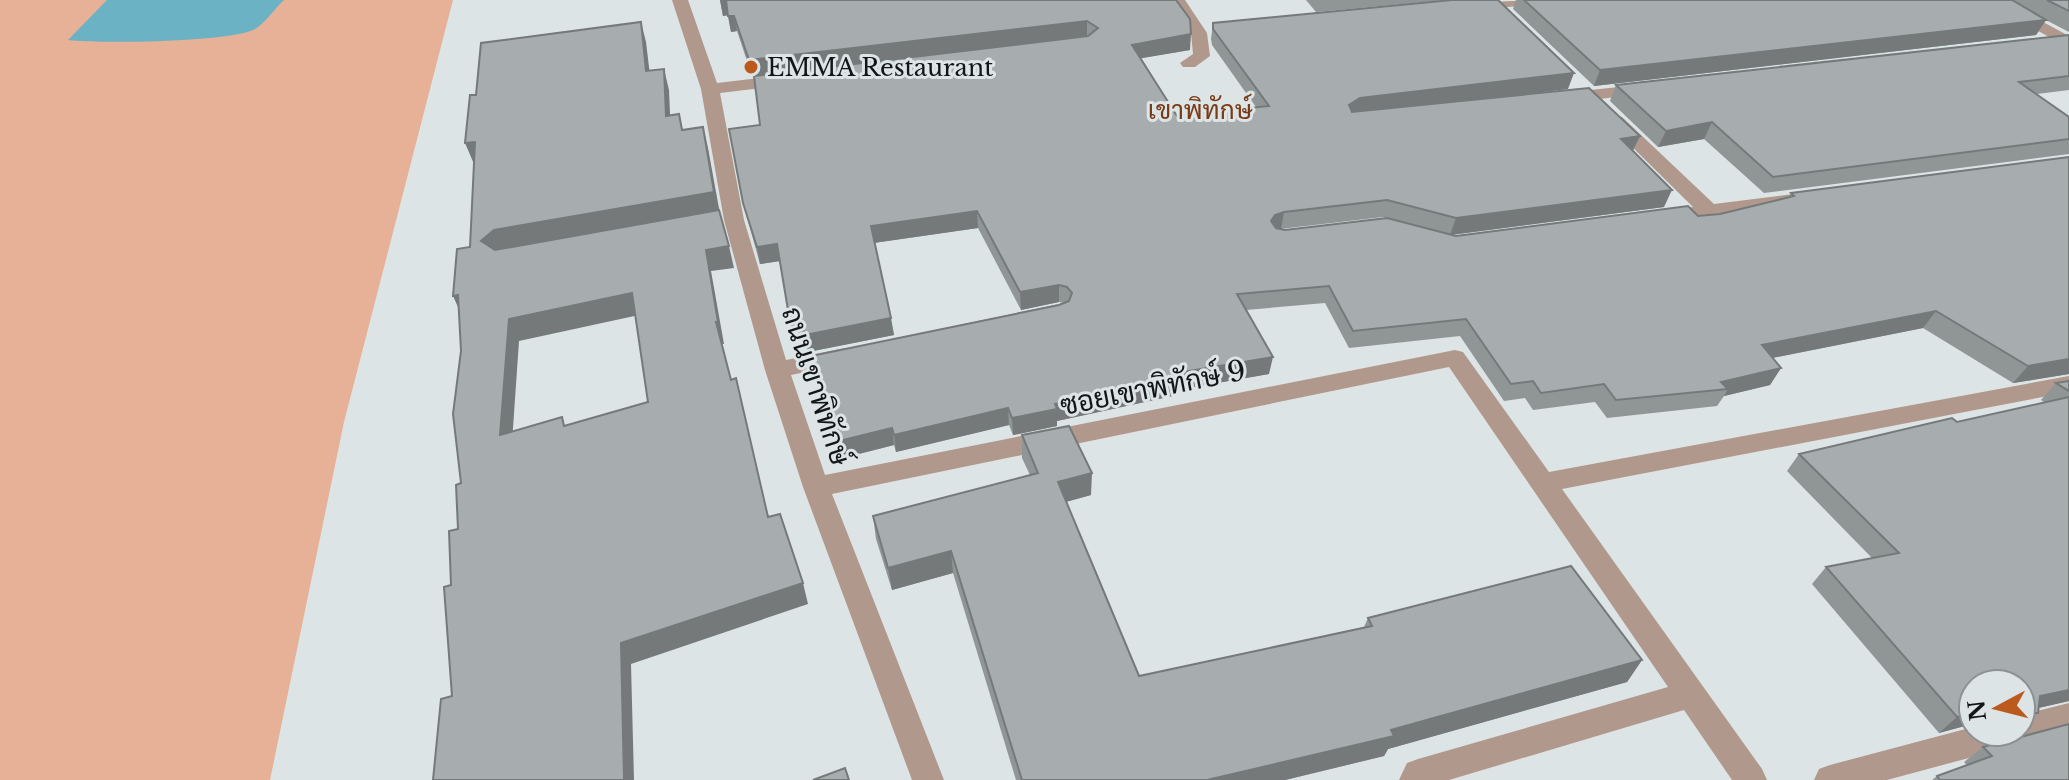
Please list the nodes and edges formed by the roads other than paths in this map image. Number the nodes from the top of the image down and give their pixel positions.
1 (680, 0) edge
2 (1177, 0) edge
3 (1529, 0) edge
4 (1990, 0) edge
5 (1492, 2) edge
6 (1448, 8) edge
7 (1514, 24) edge
8 (2067, 41) edge
9 (2032, 44) edge
10 (1189, 63) dead end
11 (1567, 75) edge
12 (804, 78) edge
13 (1664, 87) edge
14 (710, 89) junction
15 (1588, 95) junction
16 (1542, 100) edge
17 (1819, 196) edge
18 (1709, 211) junction
19 (1648, 219) edge
20 (871, 351) edge
21 (777, 370) junction
22 (2069, 384) edge
23 (1543, 483) junction
24 (816, 487) junction
25 (1689, 695) junction
26 (2069, 717) edge
27 (2037, 725) edge
28 (1957, 746) edge
29 (928, 780) edge
30 (1415, 780) edge
31 (1751, 780) edge
32 (1830, 780) edge

1 - 14 street, ถนนเขาพิทักษ์
2 - 10 street
3 - 5 street
4 - 8 street
5 - 6 street
5 - 7 street
8 - 9 street
11 - 15 street
12 - 14 street
13 - 15 street
14 - 21 street, ถนนเขาพิทักษ์
15 - 16 street
15 - 18 street
17 - 18 street
18 - 19 street
20 - 21 street
21 - 24 street, ถนนเขาพิทักษ์
22 - 23 street
23 - 24 street, ซอยเขาพิทักษ์ 9
23 - 25 street
24 - 29 street, ถนนเขาพิทักษ์
25 - 30 street
25 - 31 street
26 - 27 street
28 - 32 street

